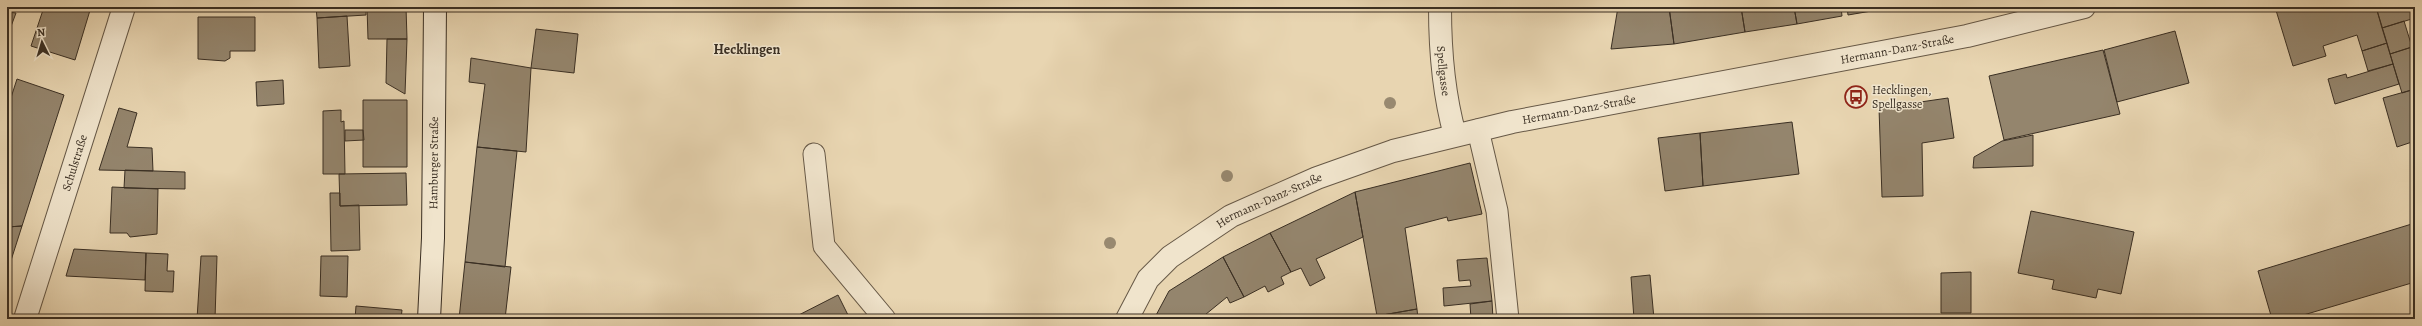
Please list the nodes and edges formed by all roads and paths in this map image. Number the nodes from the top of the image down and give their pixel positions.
1 (124, 7) edge
2 (436, 7) edge
3 (1440, 7) edge
4 (2084, 7) edge
5 (1478, 130) junction
6 (1455, 135) junction
7 (814, 154) dead end
8 (25, 319) edge
9 (429, 319) edge
10 (885, 319) edge
11 (1127, 319) edge
12 (1508, 319) edge

1 - 8 street, Schulstraße
2 - 9 street, Hamburger Straße
3 - 6 street, Spellgasse
4 - 5 street, Hermann-Danz-Straße
5 - 6 street, Hermann-Danz-Straße
5 - 12 lane
6 - 11 street, Hermann-Danz-Straße
7 - 10 lane

